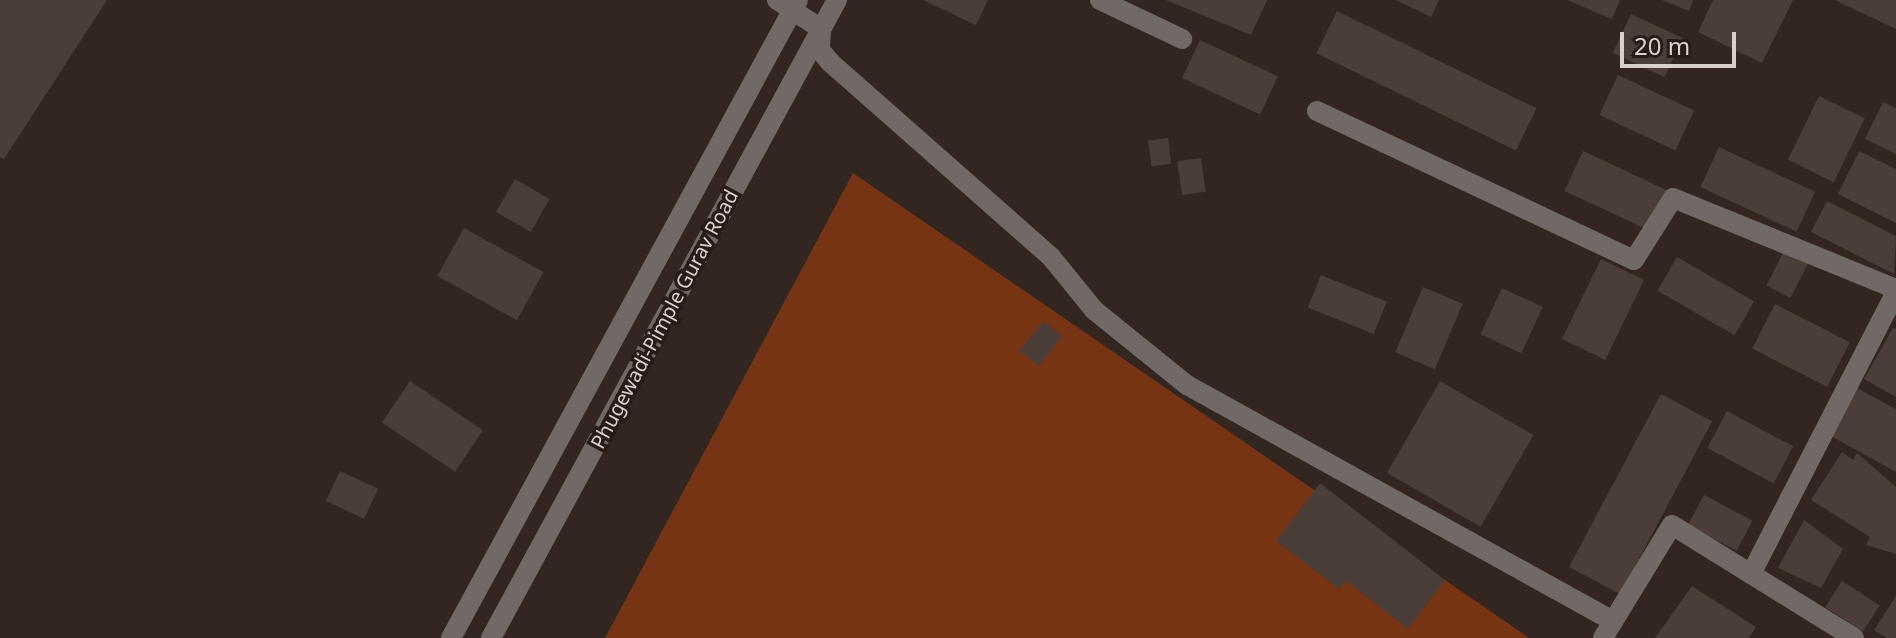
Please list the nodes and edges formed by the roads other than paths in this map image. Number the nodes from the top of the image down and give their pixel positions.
1 (837, 0) edge
2 (1100, 0) edge
3 (789, 3) edge
4 (821, 29) junction
5 (1182, 39) dead end
6 (1317, 111) dead end
7 (1896, 291) edge
8 (1751, 574) junction
9 (1608, 630) edge
10 (451, 638) edge
11 (491, 638) edge
12 (1854, 638) edge

1 - 4 street, Phugewadi-Pimple Gurav Road
2 - 5 street
3 - 4 street
3 - 10 street, Phugewadi-Pimple Gurav Road
4 - 9 street
4 - 11 street, Phugewadi-Pimple Gurav Road
6 - 7 street
7 - 8 street
8 - 9 street
8 - 12 street

